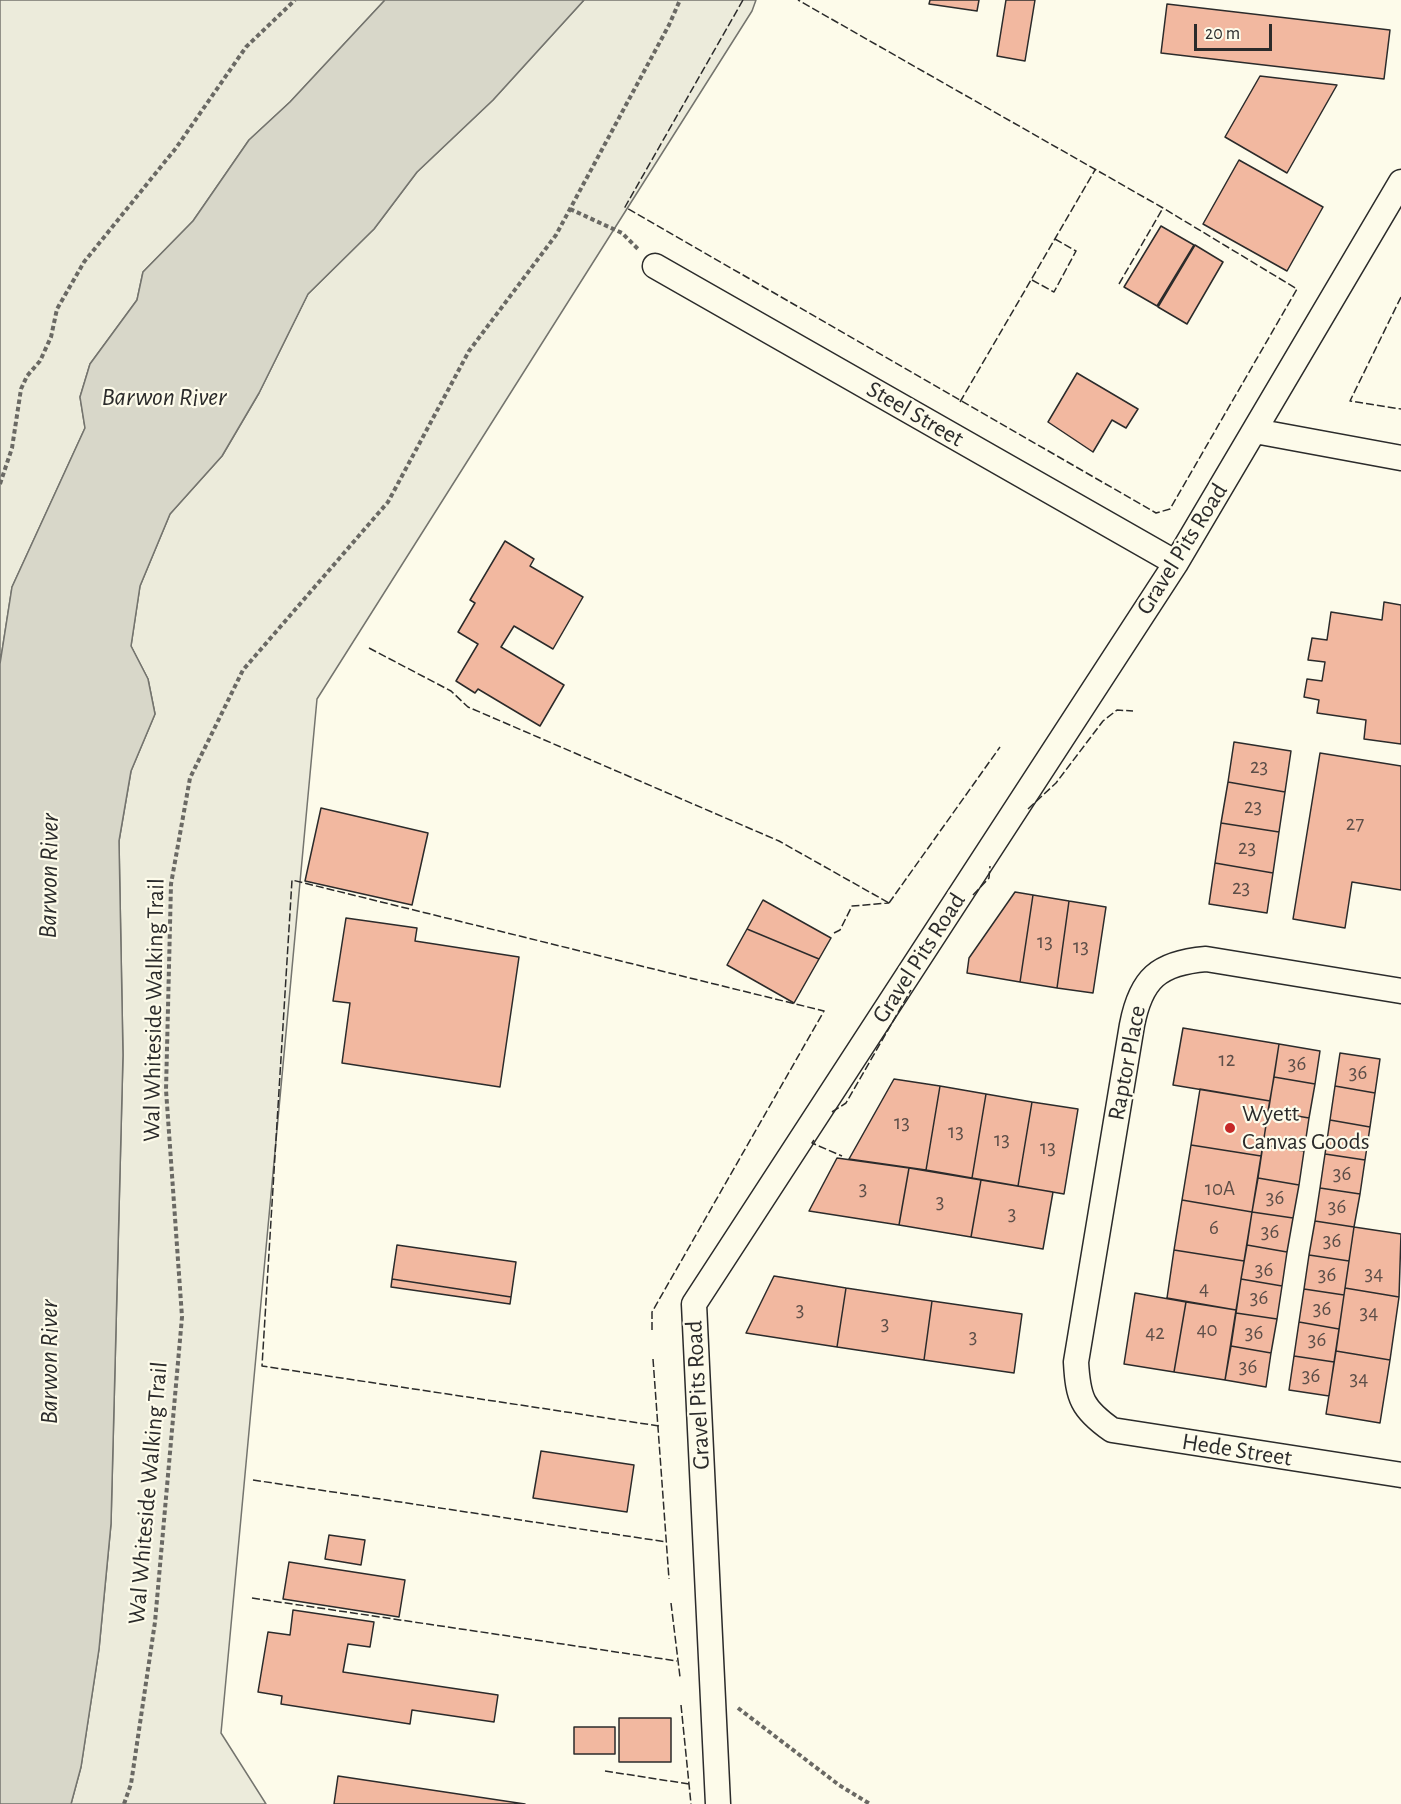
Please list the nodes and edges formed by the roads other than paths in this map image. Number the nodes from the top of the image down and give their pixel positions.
1 (1401, 182) edge
2 (655, 266) road end
3 (1256, 431) junction
4 (1401, 458) edge
5 (1176, 563) junction
6 (1401, 991) edge
7 (1084, 1404) joint
8 (1401, 1475) edge
9 (718, 1804) edge

1 - 3 street, Gravel Pits Road
2 - 5 street, Steel Street
3 - 4 street
3 - 5 street, Gravel Pits Road
5 - 9 street, Gravel Pits Road
6 - 7 street, Raptor Place
7 - 8 street, Hede Street

